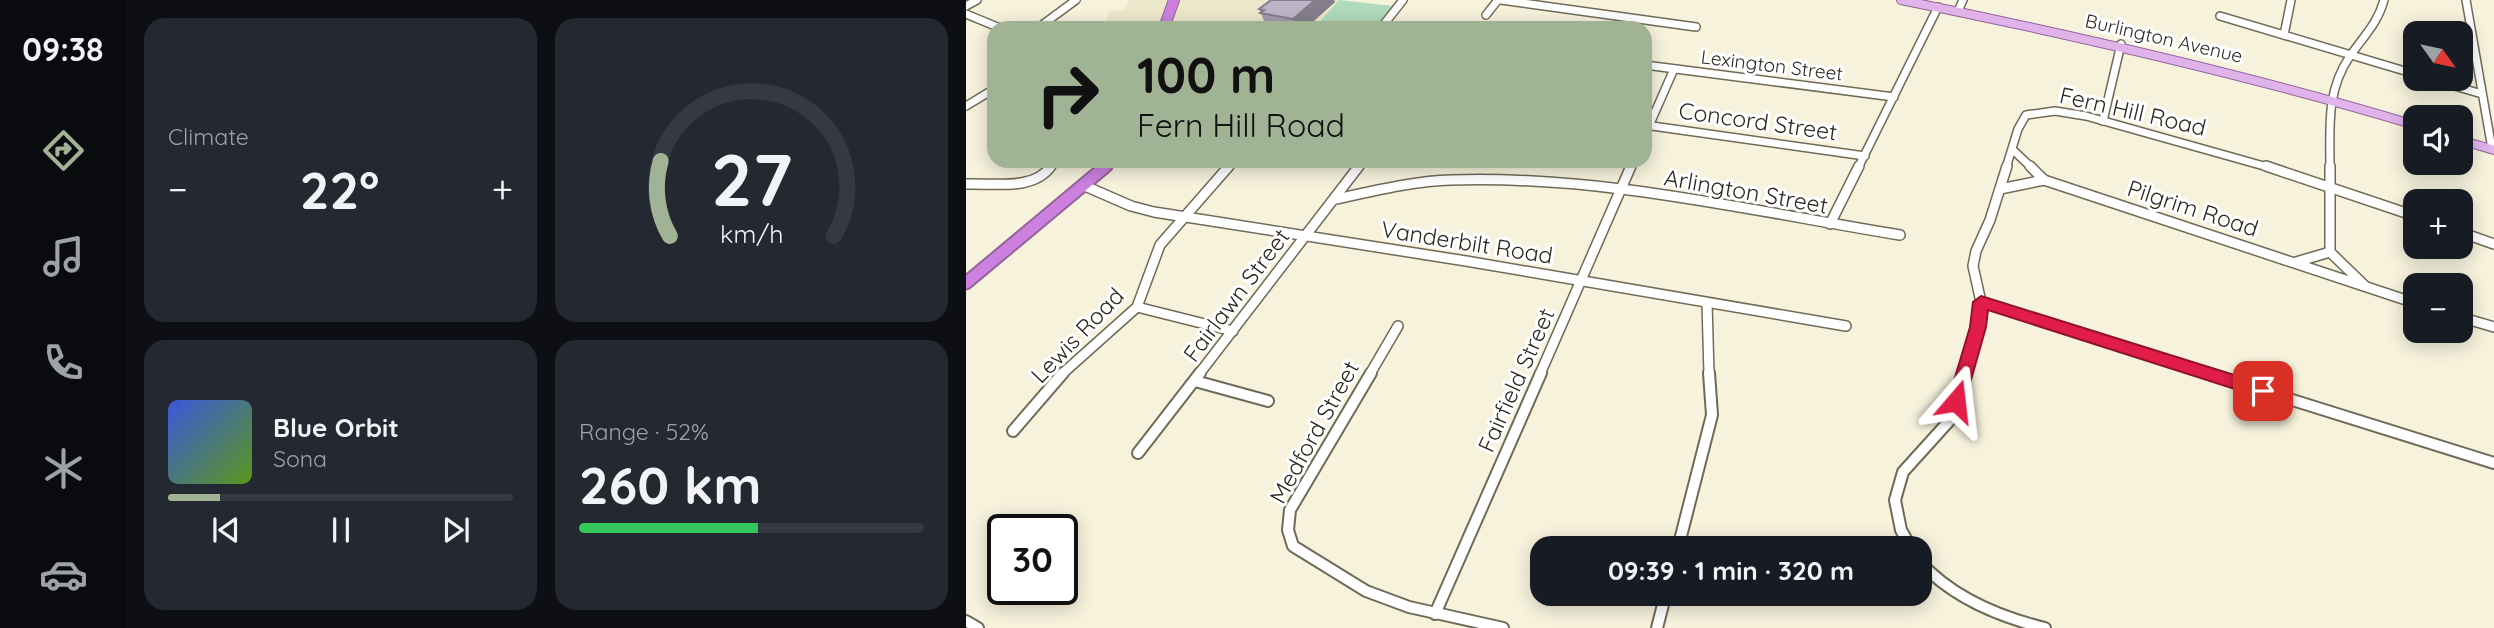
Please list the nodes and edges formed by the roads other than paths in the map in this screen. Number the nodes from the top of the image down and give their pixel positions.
1 (977, 0) edge
2 (1076, 0) edge
3 (1174, 0) edge
4 (1404, 0) edge
5 (1500, 0) edge
6 (1901, 0) edge
7 (1963, 0) edge
8 (2291, 0) edge
9 (2384, 0) edge
10 (2466, 0) edge
11 (966, 6) edge
12 (1938, 7) junction
13 (1958, 11) junction
14 (966, 14) edge
15 (1486, 15) dead end
16 (2220, 16) dead end
17 (1048, 21) edge
18 (1166, 21) edge
19 (1387, 21) edge
20 (987, 23) edge
21 (1696, 27) dead end
22 (2284, 35) junction
23 (2121, 44) junction
24 (2350, 55) junction
25 (1652, 66) edge
26 (1674, 69) junction
27 (2403, 70) edge
28 (2472, 91) edge
29 (987, 93) edge
30 (2482, 94) junction
31 (1894, 97) junction
32 (2330, 99) junction
33 (966, 106) edge
34 (1652, 115) edge
35 (2103, 121) junction
36 (2403, 121) edge
37 (1652, 126) edge
38 (2473, 143) edge
39 (2013, 150) junction
40 (2493, 150) edge
41 (1865, 156) junction
42 (1049, 168) edge
43 (1104, 168) edge
44 (1228, 168) edge
45 (1358, 168) edge
46 (1630, 168) edge
47 (2044, 180) junction
48 (967, 184) edge
49 (1085, 186) junction
50 (2331, 186) junction
51 (1620, 189) junction
52 (2000, 189) junction
53 (1336, 199) junction
54 (2403, 212) edge
55 (1183, 216) junction
56 (1830, 224) junction
57 (1900, 235) dead end
58 (1304, 236) junction
59 (2473, 237) edge
60 (2494, 244) edge
61 (2330, 252) junction
62 (2296, 262) junction
63 (1581, 280) junction
64 (966, 283) edge
65 (2368, 289) junction
66 (2403, 299) edge
67 (1981, 302) junction
68 (1707, 303) junction
69 (1137, 307) junction
70 (2473, 321) edge
71 (1398, 326) dead end
72 (1846, 326) dead end
73 (2494, 327) edge
74 (1233, 331) junction
75 (1195, 381) junction
76 (1268, 401) dead end
77 (1013, 432) dead end
78 (1138, 453) dead end
79 (2494, 463) edge
80 (1681, 536) edge
81 (1904, 536) edge
82 (1932, 575) edge
83 (1663, 606) edge
84 (1435, 614) junction
85 (966, 621) edge
86 (978, 628) edge
87 (1503, 628) edge
88 (1657, 628) edge
89 (2045, 628) edge

1 - 11 street
2 - 17 street
3 - 18 highway
4 - 19 street
5 - 15 street
5 - 21 street
6 - 12 main road, Burlington Avenue
7 - 13 street
8 - 22 street
9 - 24 street
10 - 30 street
12 - 13 main road, Burlington Avenue
12 - 31 street
13 - 23 main road, Burlington Avenue
14 - 20 street
16 - 22 street
22 - 24 street
23 - 32 main road, Burlington Avenue
23 - 35 street
24 - 27 street
24 - 32 street
25 - 26 street, Lexington Street
26 - 31 street, Lexington Street
26 - 34 street
28 - 30 street
29 - 33 street
30 - 40 street
31 - 41 street
32 - 36 main road, Burlington Avenue
32 - 50 street
35 - 39 street, Fern Hill Road
35 - 50 street, Fern Hill Road
37 - 41 street, Concord Street
38 - 40 main road
39 - 47 street, Pilgrim Road
39 - 52 street, Fern Hill Road
41 - 56 street
42 - 48 street
43 - 49 highway
44 - 55 street, Lewis Road
45 - 53 street, Fairlawn Street
46 - 51 street, Fairfield Street
47 - 52 street, Pilgrim Road
47 - 62 street, Pilgrim Road
49 - 55 street, Vanderbilt Road
49 - 64 highway
50 - 54 street, Fern Hill Road
50 - 61 street
51 - 53 street, Arlington Street
51 - 56 street, Arlington Street
51 - 63 street, Fairfield Street
52 - 67 street, Fern Hill Road
53 - 58 street, Fairlawn Street
55 - 58 street, Vanderbilt Road
55 - 69 street, Lewis Road
56 - 57 street, Arlington Street
58 - 63 street, Vanderbilt Road
58 - 74 street, Fairlawn Street
59 - 60 street
61 - 62 street
61 - 65 street
62 - 65 street, Pilgrim Road
63 - 68 street, Vanderbilt Road
63 - 84 street, Fairfield Street
65 - 66 street, Pilgrim Road
67 - 79 street
67 - 81 street
68 - 72 street, Vanderbilt Road
68 - 80 street
69 - 74 street
69 - 77 street, Lewis Road
70 - 73 street
71 - 84 street, Medford Street
74 - 75 street, Fairlawn Street
75 - 76 street
75 - 78 street, Fairlawn Street
82 - 89 street
83 - 88 street
84 - 87 street, Medford Street
85 - 86 street

